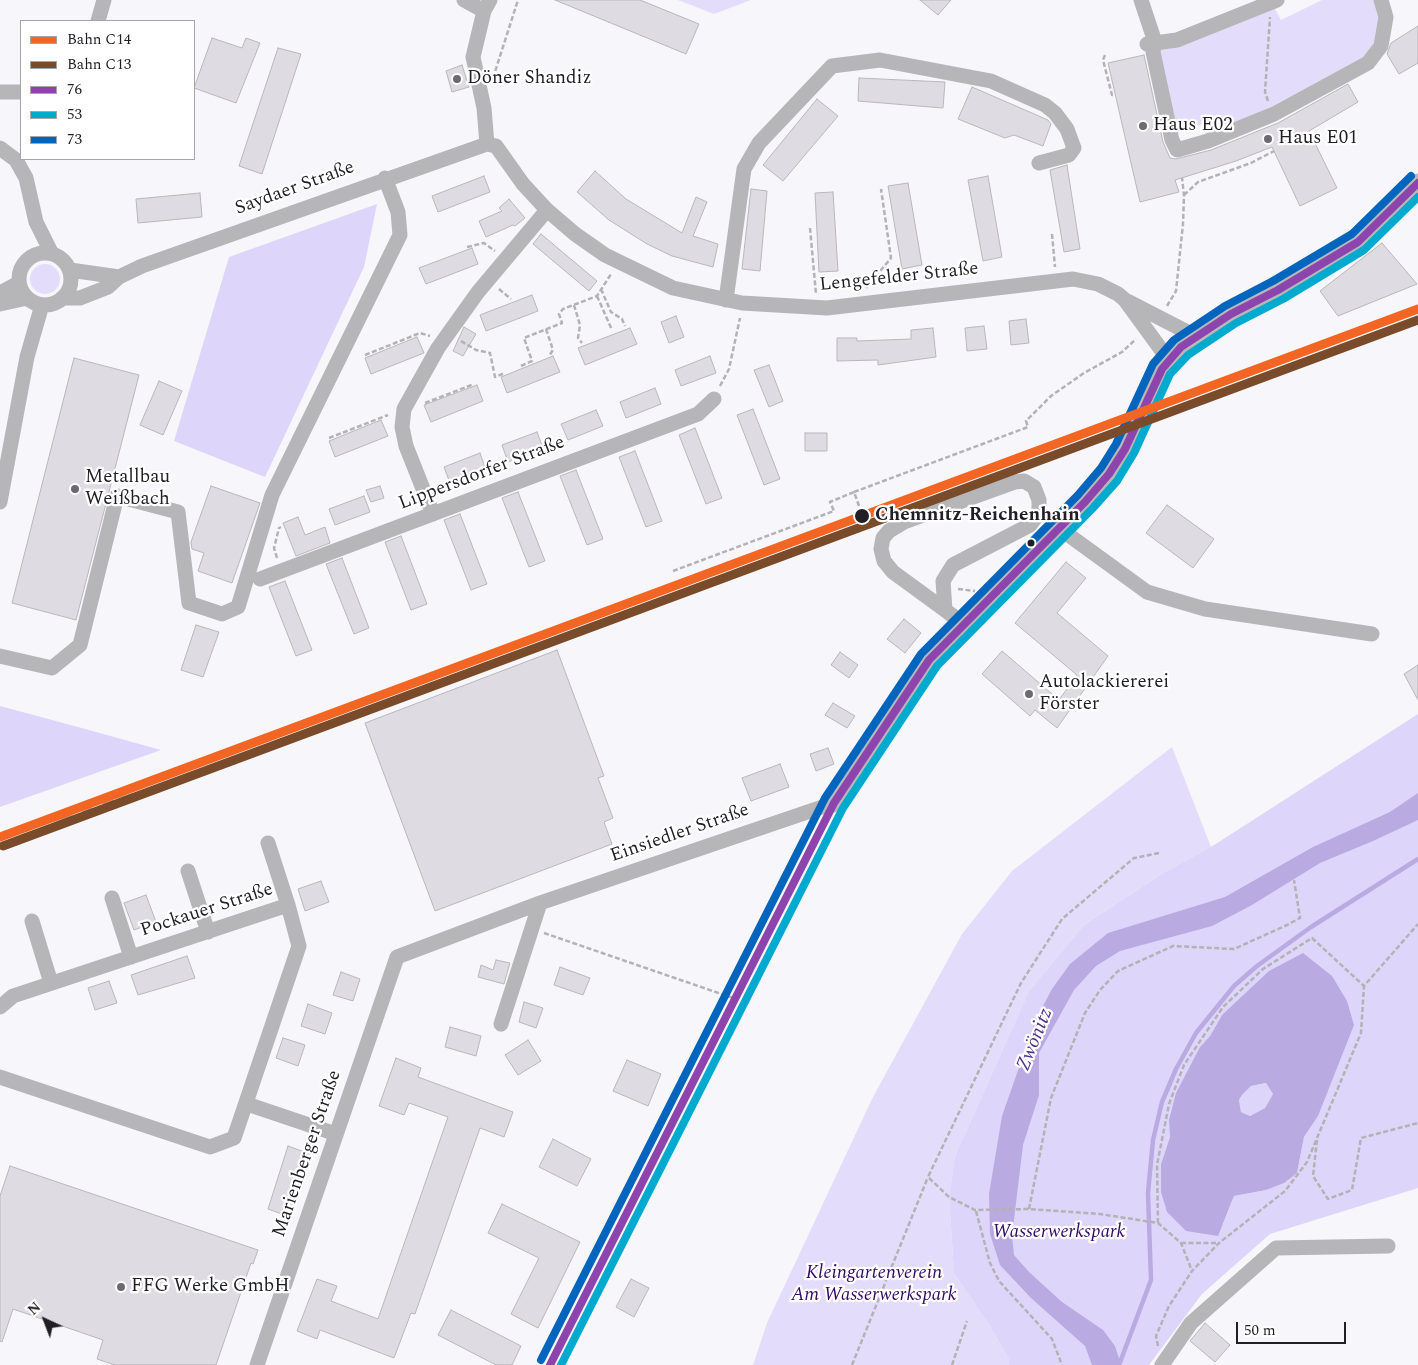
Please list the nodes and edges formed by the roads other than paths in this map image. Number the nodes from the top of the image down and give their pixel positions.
1 (104, 0) edge
2 (464, 0) edge
3 (1141, 0) edge
4 (1381, 0) edge
5 (1274, 2) edge
6 (487, 6) edge
7 (98, 20) edge
8 (1151, 43) junction
9 (0, 92) edge
10 (20, 92) edge
11 (487, 144) junction
12 (0, 148) edge
13 (1039, 164) dead end
14 (385, 178) junction
15 (1418, 183) edge
16 (547, 210) junction
17 (36, 222) junction
18 (36, 254) junction
19 (52, 254) junction
20 (70, 270) junction
21 (119, 278) junction
22 (19, 283) junction
23 (0, 293) edge
24 (62, 298) junction
25 (726, 300) junction
26 (1126, 300) junction
27 (33, 301) junction
28 (0, 304) edge
29 (1195, 336) junction
30 (1165, 364) junction
31 (714, 399) road end
32 (0, 502) edge
33 (433, 514) junction
34 (1059, 528) junction
35 (260, 579) dead end
36 (945, 610) junction
37 (964, 624) junction
38 (1372, 634) dead end
39 (0, 656) edge
40 (834, 802) joint
41 (268, 843) dead end
42 (188, 871) dead end
43 (112, 898) dead end
44 (540, 903) junction
45 (288, 905) junction
46 (32, 921) dead end
47 (208, 932) junction
48 (131, 957) junction
49 (397, 957) joint
50 (51, 983) junction
51 (0, 1007) edge
52 (501, 1024) dead end
53 (0, 1076) edge
54 (247, 1104) junction
55 (336, 1134) junction
56 (1388, 1246) dead end
57 (258, 1365) edge
58 (1162, 1365) edge

1 - 7 street
2 - 6 street
3 - 8 street
4 - 8 street
5 - 8 street
6 - 11 street
9 - 10 street
11 - 14 street, Saydaer Straße
11 - 16 street, Lengefelder Straße
12 - 17 street
13 - 25 street
14 - 21 street, Saydaer Straße
14 - 39 street
15 - 29 main road
16 - 25 street, Lengefelder Straße
16 - 33 street
17 - 18 street
17 - 19 street
18 - 19 street
18 - 22 street
19 - 20 street
20 - 21 street
20 - 24 street
21 - 24 street, Saydaer Straße
22 - 23 street
22 - 27 street
24 - 27 street
25 - 26 street, Lengefelder Straße
26 - 29 street, Lengefelder Straße
26 - 30 street, Lengefelder Straße
27 - 28 street
27 - 32 street
29 - 30 main road
30 - 34 main road
31 - 33 street, Lippersdorfer Straße
33 - 35 street, Lippersdorfer Straße
34 - 37 main road
34 - 38 street
36 - 36 street
36 - 37 street
37 - 40 main road
40 - 44 street, Einsiedler Straße
41 - 45 street
42 - 47 street
43 - 48 street
44 - 49 street, Einsiedler Straße
44 - 52 street
45 - 47 street, Pockauer Straße
45 - 54 street, Pockauer Straße
46 - 50 street
47 - 48 street, Pockauer Straße
48 - 50 street, Pockauer Straße
49 - 55 street, Marienberger Straße
50 - 51 street, Pockauer Straße
53 - 54 street, Pockauer Straße
54 - 55 street
55 - 57 street, Marienberger Straße
56 - 58 street

